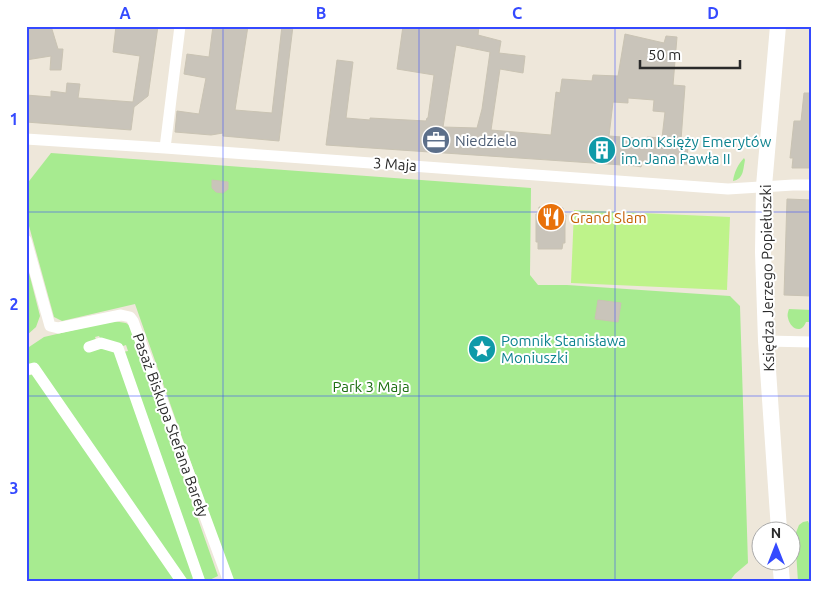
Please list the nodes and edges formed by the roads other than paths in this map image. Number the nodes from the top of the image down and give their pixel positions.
1 (180, 26) edge
2 (778, 26) edge
3 (26, 139) edge
4 (165, 148) junction
5 (812, 185) edge
6 (764, 186) junction
7 (26, 240) edge
8 (766, 340) junction
9 (812, 342) edge
10 (88, 347) dead end
11 (26, 370) edge
12 (778, 520) edge
13 (182, 582) edge
14 (200, 582) edge
15 (230, 582) edge

1 - 4 street
2 - 6 main road, Księdza Jerzego Popiełuszki
3 - 4 street, 3 Maja
4 - 6 street, 3 Maja
5 - 6 street, 3 Maja
6 - 8 main road, Księdza Jerzego Popiełuszki
7 - 15 street, Pasaż Biskupa Stefana Bareły
8 - 9 street
8 - 12 main road, Księdza Jerzego Popiełuszki
10 - 14 street
11 - 13 street

